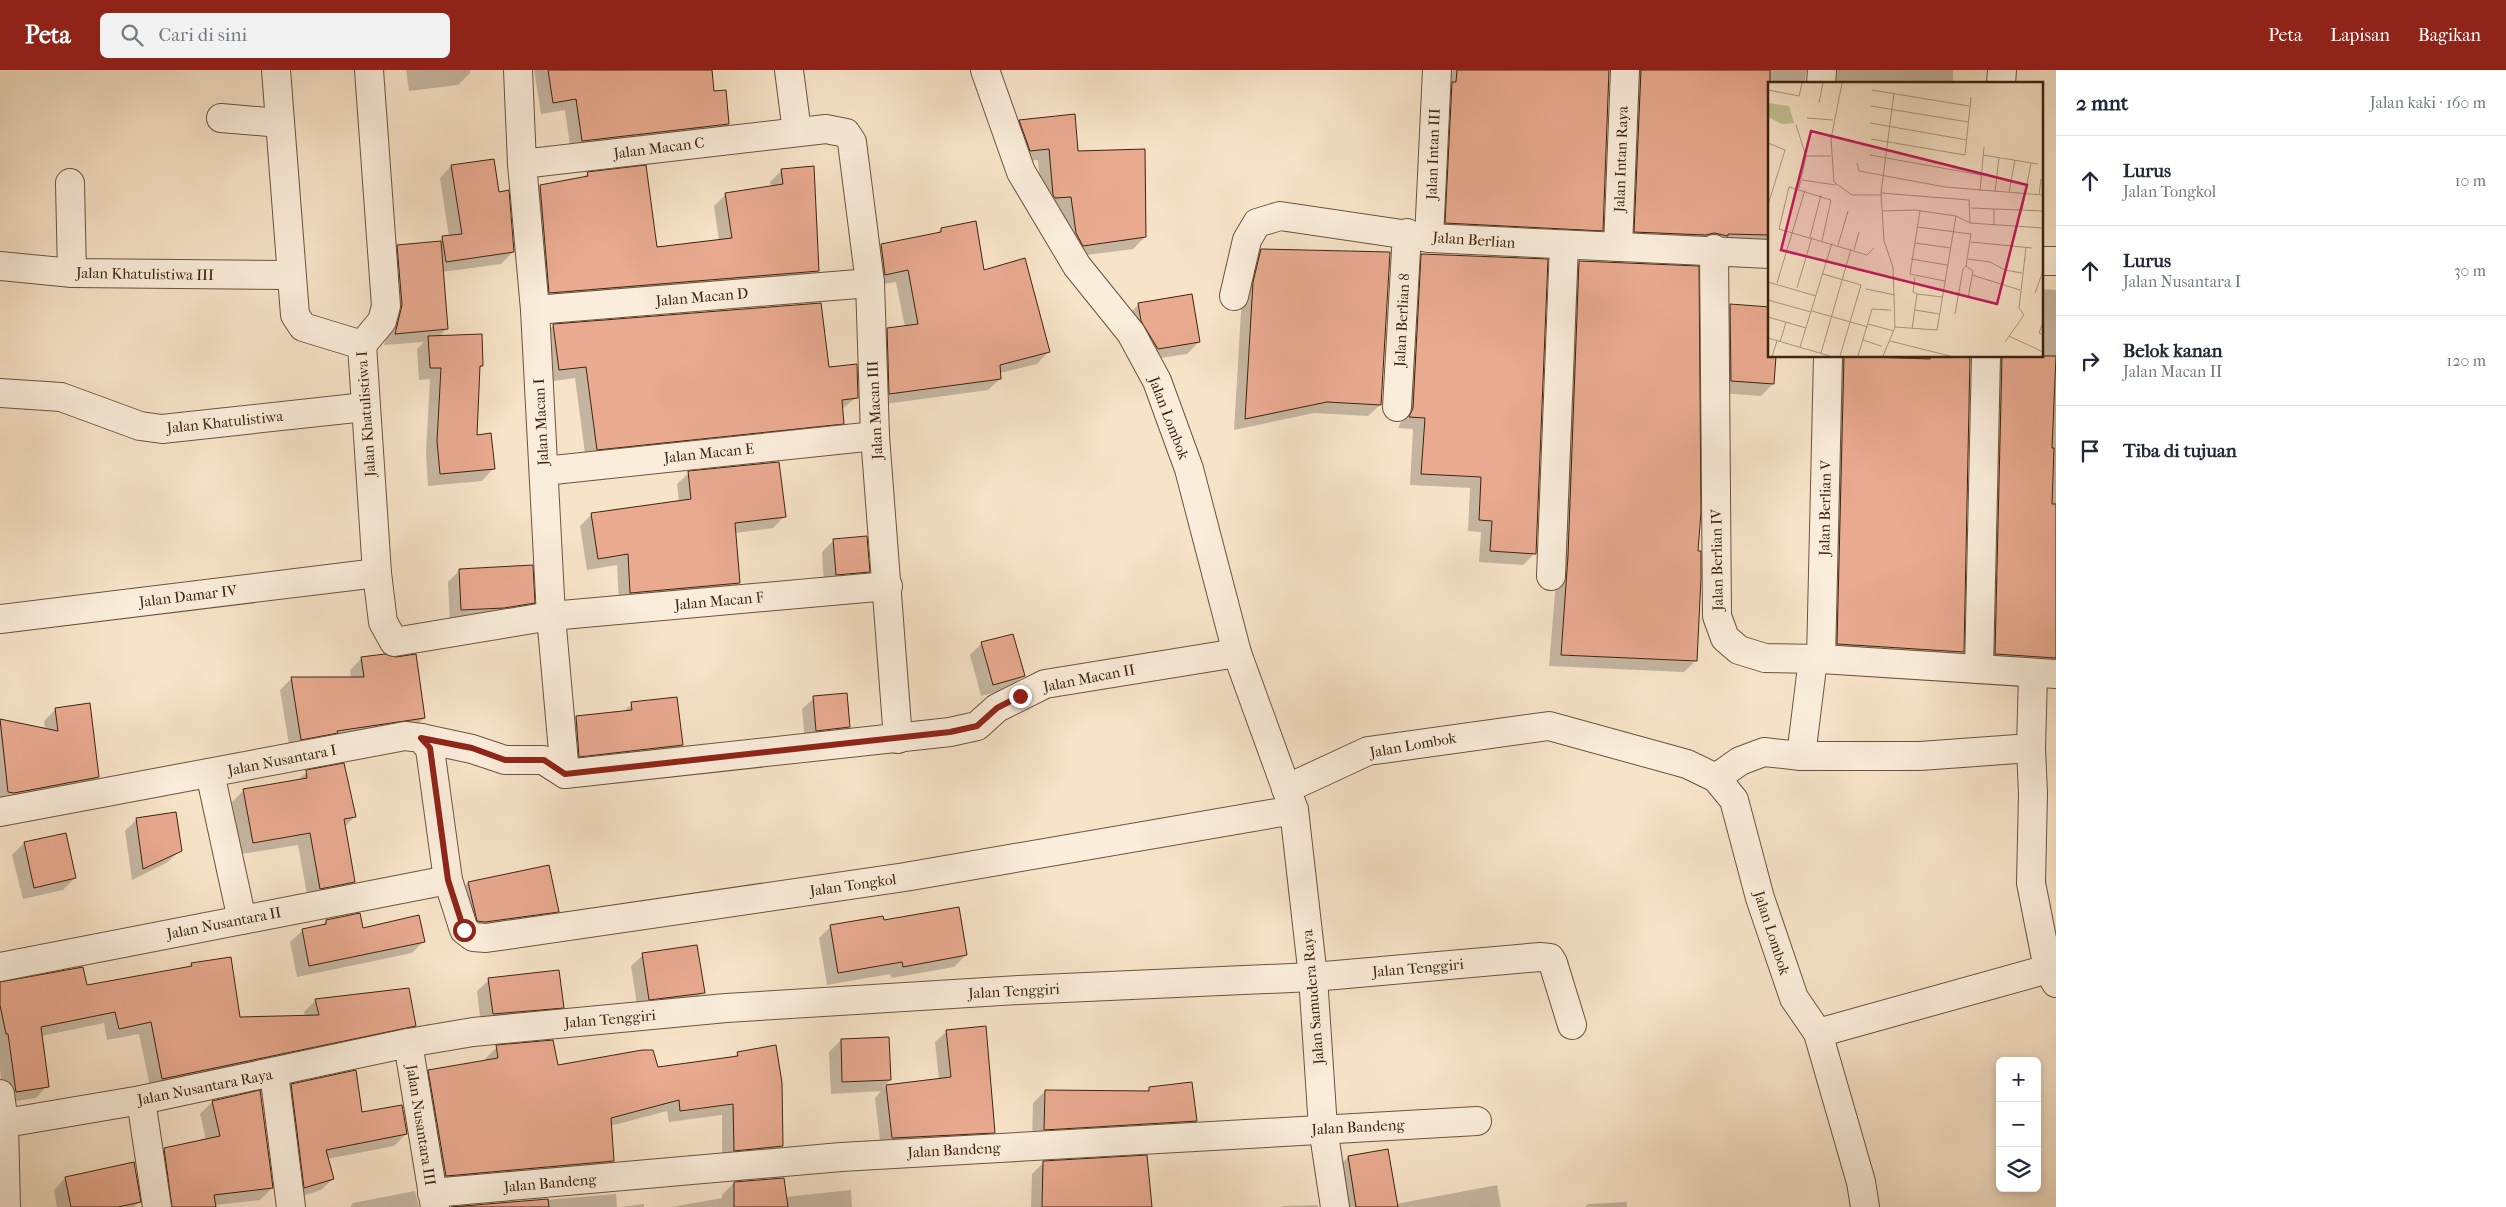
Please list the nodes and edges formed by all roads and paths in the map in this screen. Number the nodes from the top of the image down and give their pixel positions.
1 (276, 70) edge
2 (369, 70) edge
3 (518, 70) edge
4 (789, 70) edge
5 (986, 70) edge
6 (1437, 70) edge
7 (1625, 70) edge
8 (220, 118) dead end
9 (280, 123) junction
10 (797, 132) junction
11 (522, 164) junction
12 (70, 183) dead end
13 (1418, 235) junction
14 (1564, 245) junction
15 (1618, 247) junction
16 (1714, 249) junction
17 (1768, 254) edge
18 (0, 266) edge
19 (72, 273) junction
20 (291, 275) junction
21 (870, 283) junction
22 (1234, 296) dead end
23 (535, 310) junction
24 (362, 345) junction
25 (1828, 358) edge
26 (1986, 358) edge
27 (0, 393) edge
28 (366, 407) junction
29 (1397, 407) dead end
30 (875, 436) junction
31 (544, 470) junction
32 (377, 573) junction
33 (1551, 576) dead end
34 (888, 586) junction
35 (551, 616) junction
36 (0, 619) edge
37 (1237, 653) junction
38 (1817, 659) junction
39 (1979, 669) junction
40 (2045, 674) edge
41 (421, 738) junction
42 (898, 739) junction
43 (2031, 748) junction
44 (1801, 756) junction
45 (210, 773) junction
46 (565, 774) junction
47 (1716, 778) junction
48 (1290, 799) junction
49 (0, 812) edge
50 (448, 880) junction
51 (242, 920) junction
52 (0, 967) edge
53 (2052, 976) edge
54 (1313, 977) junction
55 (1572, 1025) dead end
56 (1818, 1033) junction
57 (408, 1043) junction
58 (274, 1074) junction
59 (0, 1094) edge
60 (141, 1100) junction
61 (1477, 1121) dead end
62 (2, 1123) edge
63 (1323, 1128) junction
64 (433, 1200) edge
65 (6, 1207) edge
66 (157, 1207) edge
67 (291, 1207) edge
68 (1335, 1207) edge
69 (1865, 1207) edge

1 - 9 street, Jalan Khatulistiwa I
2 - 24 street
3 - 11 street, Jalan Macan I
4 - 10 street
5 - 37 street, Jalan Lombok
6 - 13 street, Jalan Intan III
7 - 15 street, Jalan Intan Raya
8 - 9 street
9 - 20 street, Jalan Khatulistiwa I
10 - 11 street, Jalan Macan C
10 - 21 street, Jalan Macan III
11 - 23 street, Jalan Macan I
12 - 19 street
13 - 14 street, Jalan Berlian
13 - 22 street, Jalan Berlian
13 - 29 street, Jalan Berlian 8
14 - 15 street, Jalan Berlian
14 - 33 street
15 - 16 street, Jalan Berlian
16 - 17 street, Jalan Berlian
16 - 38 street, Jalan Berlian IV
18 - 19 street, Jalan Khatulistiwa III
19 - 20 street, Jalan Khatulistiwa III
20 - 24 street, Jalan Khatulistiwa I
21 - 23 street, Jalan Macan D
21 - 30 street, Jalan Macan III
23 - 31 street, Jalan Macan I
24 - 28 street, Jalan Khatulistiwa I
25 - 38 street, Jalan Berlian V
26 - 39 street
27 - 28 street, Jalan Khatulistiwa
28 - 32 street, Jalan Khatulistiwa I
30 - 31 street, Jalan Macan E
30 - 34 street, Jalan Macan III
31 - 35 street, Jalan Macan I
32 - 35 street, Jalan Khatulistiwa I
32 - 36 street, Jalan Damar IV
34 - 35 street, Jalan Macan F
34 - 42 street, Jalan Macan III
35 - 46 street, Jalan Macan I
37 - 42 street, Jalan Macan II
37 - 48 street, Jalan Lombok
38 - 39 street, Jalan Berlian IV
38 - 44 street, Jalan Berlian V
39 - 40 street, Jalan Berlian IV
40 - 43 street
41 - 45 street, Jalan Nusantara I
41 - 46 street
41 - 50 street
42 - 46 street, Jalan Macan II
43 - 44 street
43 - 53 street
44 - 47 street
45 - 49 street, Jalan Nusantara I
45 - 51 street
47 - 48 street, Jalan Lombok
47 - 56 street, Jalan Lombok
48 - 50 street, Jalan Tongkol
48 - 54 street, Jalan Samudera Raya
50 - 51 street, Jalan Nusantara II
51 - 52 street, Jalan Nusantara II
53 - 56 street
54 - 55 street, Jalan Tenggiri
54 - 57 street, Jalan Tenggiri
54 - 63 street, Jalan Samudera Raya
56 - 69 street, Jalan Lombok
57 - 58 street, Jalan Nusantara Raya
57 - 64 street, Jalan Nusantara III
58 - 60 street, Jalan Nusantara Raya
58 - 67 street
59 - 62 street
60 - 62 street, Jalan Nusantara Raya
60 - 66 street
61 - 63 street, Jalan Bandeng
62 - 65 street
63 - 64 street, Jalan Bandeng
63 - 68 street, Jalan Samudera Raya

